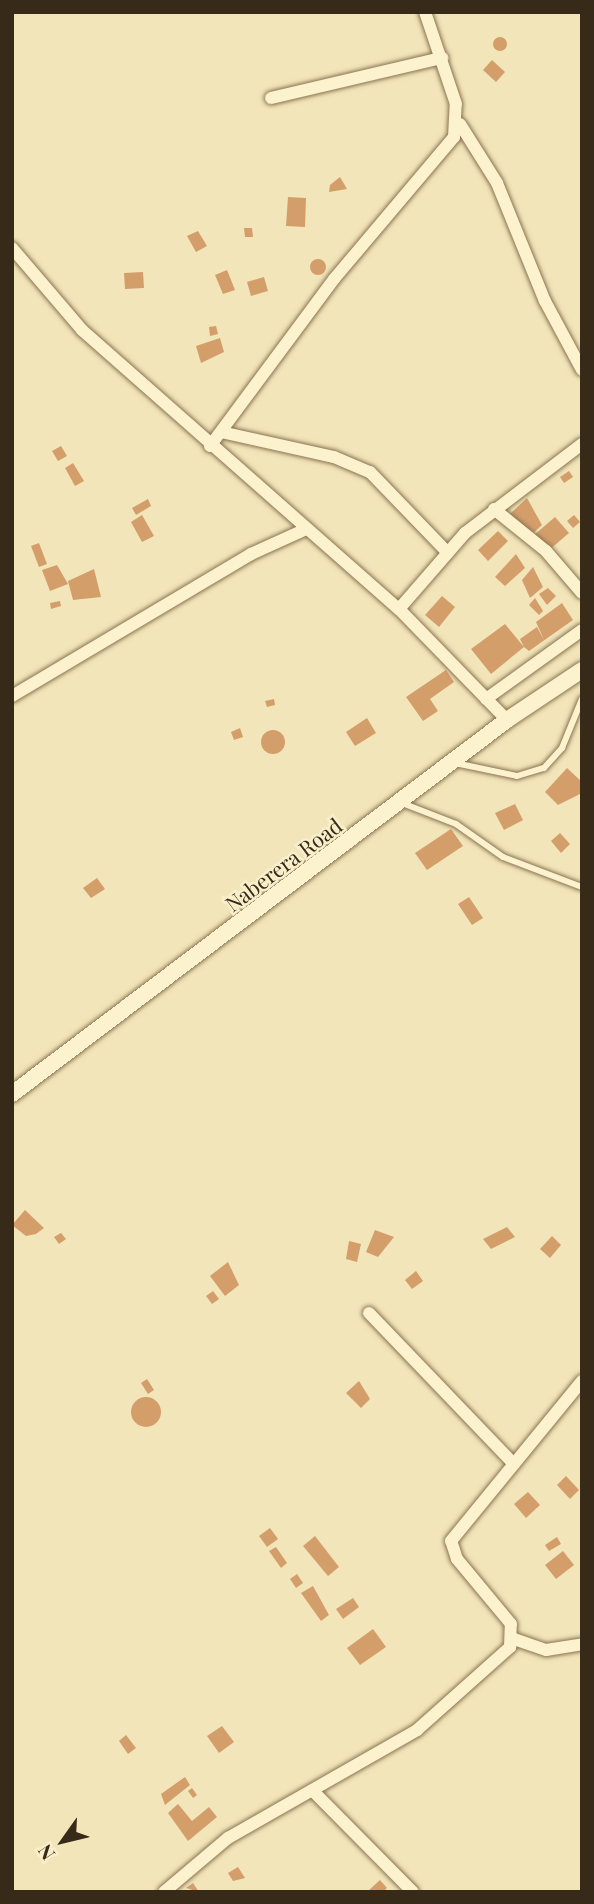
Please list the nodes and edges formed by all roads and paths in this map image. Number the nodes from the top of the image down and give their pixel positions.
1 (425, 12) edge
2 (442, 58) junction
3 (271, 98) dead end
4 (460, 124) junction
5 (12, 248) edge
6 (582, 370) edge
7 (221, 432) junction
8 (582, 444) edge
9 (210, 446) junction
10 (494, 509) junction
11 (306, 529) junction
12 (449, 553) junction
13 (582, 593) edge
14 (399, 609) junction
15 (582, 630) edge
16 (582, 670) edge
17 (12, 696) edge
18 (486, 699) junction
19 (582, 699) edge
20 (507, 720) junction
21 (453, 763) junction
22 (400, 802) junction
23 (582, 887) edge
24 (12, 1094) edge
25 (369, 1312) dead end
26 (582, 1381) edge
27 (514, 1464) junction
28 (514, 1639) junction
29 (582, 1644) edge
30 (313, 1791) junction
31 (164, 1892) edge
32 (413, 1892) edge

1 - 2 street
2 - 3 street
2 - 4 street
4 - 6 street
4 - 7 street
5 - 9 street
7 - 9 street
7 - 12 street
8 - 10 street
9 - 11 street
10 - 12 street
10 - 13 street
11 - 14 street
11 - 17 street
12 - 14 street
14 - 18 street
15 - 18 street
16 - 20 street, Naberera Road
18 - 20 street
19 - 21 lane
20 - 21 street, Naberera Road
21 - 22 street, Naberera Road
22 - 23 lane
22 - 24 street, Naberera Road
25 - 27 street
26 - 27 street
27 - 28 street
28 - 29 street
28 - 30 street
30 - 31 street
30 - 32 street

